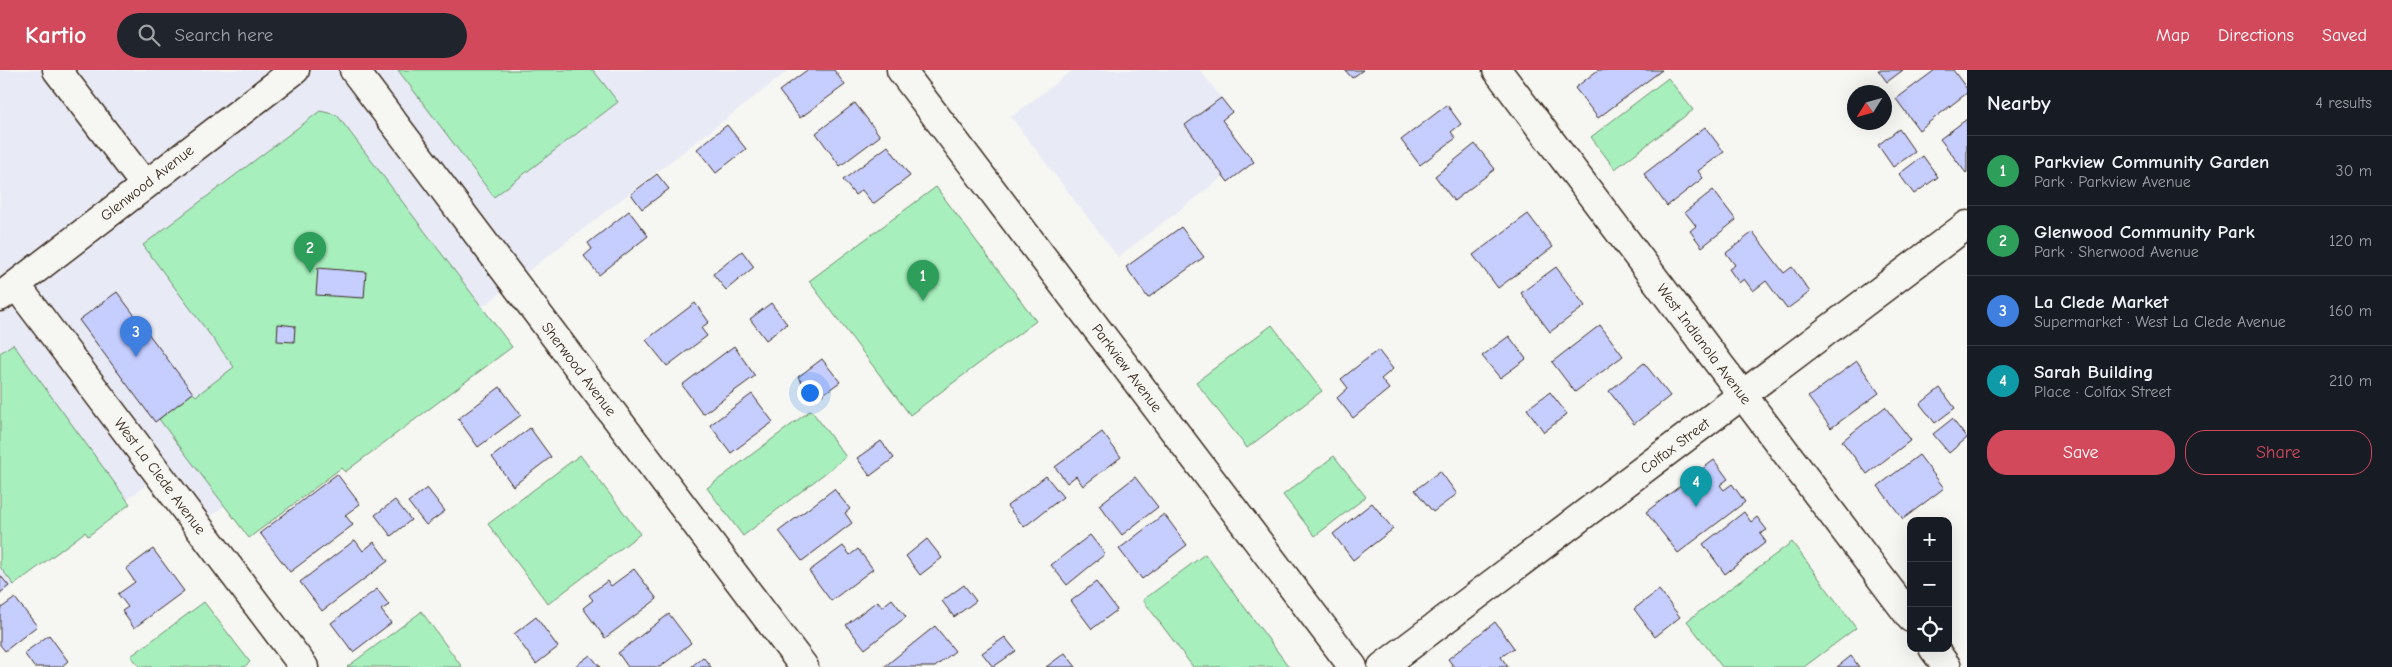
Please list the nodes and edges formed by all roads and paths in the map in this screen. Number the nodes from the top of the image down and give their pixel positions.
1 (57, 70) edge
2 (295, 70) edge
3 (354, 70) edge
4 (901, 70) edge
5 (1497, 70) edge
6 (144, 185) junction
7 (1967, 225) edge
8 (8, 291) edge
9 (1742, 395) junction
10 (1907, 613) edge
11 (1936, 652) edge
12 (304, 667) edge
13 (804, 667) edge
14 (1353, 667) edge
15 (1382, 667) edge
16 (1947, 667) edge

1 - 6 street
2 - 6 street, Glenwood Avenue
3 - 13 street, Sherwood Avenue
4 - 14 street, Parkview Avenue
5 - 9 street, West Indianola Avenue
6 - 8 street, Glenwood Avenue
7 - 9 street, Colfax Street
8 - 12 street, West La Clede Avenue
9 - 10 street, West Indianola Avenue
9 - 15 street, Colfax Street
11 - 16 street

